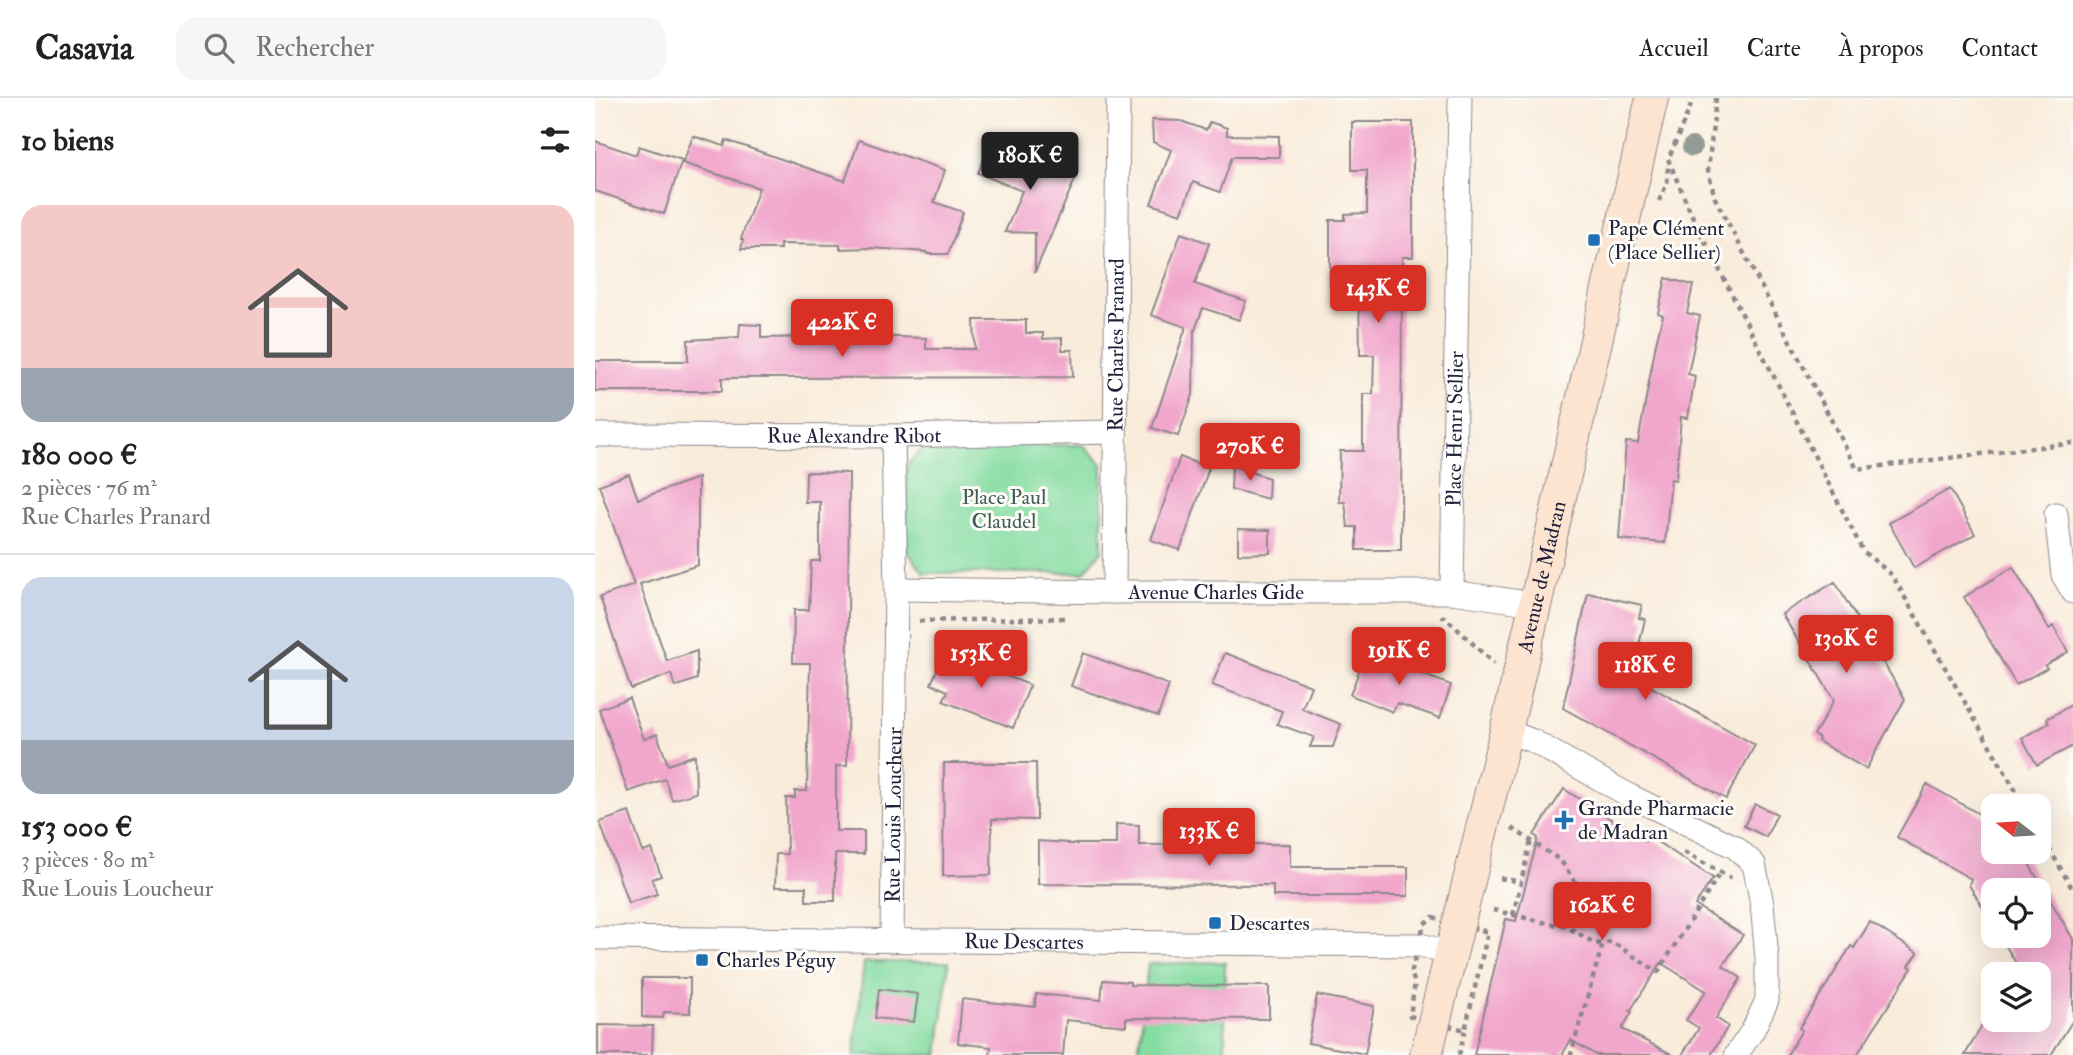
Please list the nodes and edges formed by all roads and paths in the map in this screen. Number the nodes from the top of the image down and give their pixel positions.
1 (1118, 98) edge
2 (1459, 98) edge
3 (1652, 98) edge
4 (1694, 98) edge
5 (1716, 98) edge
6 (1668, 159) junction
7 (1657, 205) dead end
8 (1114, 432) junction
9 (595, 435) edge
10 (893, 436) junction
11 (2073, 443) edge
12 (2056, 514) dead end
13 (896, 589) junction
14 (1114, 592) junction
15 (1453, 592) junction
16 (2073, 592) edge
17 (1535, 604) junction
18 (1431, 617) dead end
19 (1080, 618) dead end
20 (1499, 670) dead end
21 (1506, 731) junction
22 (2018, 794) edge
23 (1515, 817) dead end
24 (1512, 828) junction
25 (1509, 841) dead end
26 (1531, 841) junction
27 (1673, 846) dead end
28 (1735, 847) junction
29 (2051, 852) edge
30 (1721, 872) junction
31 (1732, 878) dead end
32 (1521, 882) junction
33 (1498, 888) dead end
34 (2073, 890) edge
35 (1495, 899) dead end
36 (1586, 908) dead end
37 (1493, 910) junction
38 (1513, 915) junction
39 (1488, 932) dead end
40 (595, 938) edge
41 (892, 941) junction
42 (1603, 943) junction
43 (1451, 953) junction
44 (1465, 1030) dead end
45 (1426, 1055) edge
46 (1458, 1055) edge
47 (1571, 1055) edge
48 (1736, 1055) edge

1 - 8 street, Rue Charles Pranard
2 - 15 street, Place Henri Sellier
3 - 17 main road, Avenue de Madran
4 - 6 path
5 - 11 path
6 - 7 path
6 - 22 path
8 - 10 street, Rue Alexandre Ribot
8 - 14 street, Rue Charles Pranard
9 - 10 street, Rue Alexandre Ribot
10 - 13 street, Rue Louis Loucheur
12 - 16 street
13 - 14 street, Avenue Charles Gide
13 - 19 path
13 - 41 street, Rue Louis Loucheur
14 - 15 street, Avenue Charles Gide
15 - 17 street, Avenue Charles Gide
17 - 21 main road, Avenue de Madran
18 - 20 path
21 - 28 street
21 - 43 main road, Avenue de Madran
23 - 24 path
24 - 25 path
24 - 26 path
26 - 32 path
26 - 36 path
27 - 30 path
28 - 30 path
28 - 48 street
29 - 34 path
30 - 31 path
30 - 42 path
32 - 33 path
32 - 38 path
35 - 37 path
37 - 38 path
37 - 39 path
38 - 42 path
40 - 41 street, Rue Descartes
41 - 43 street, Rue Descartes
42 - 47 path
43 - 45 main road, Avenue de Madran
44 - 46 path

